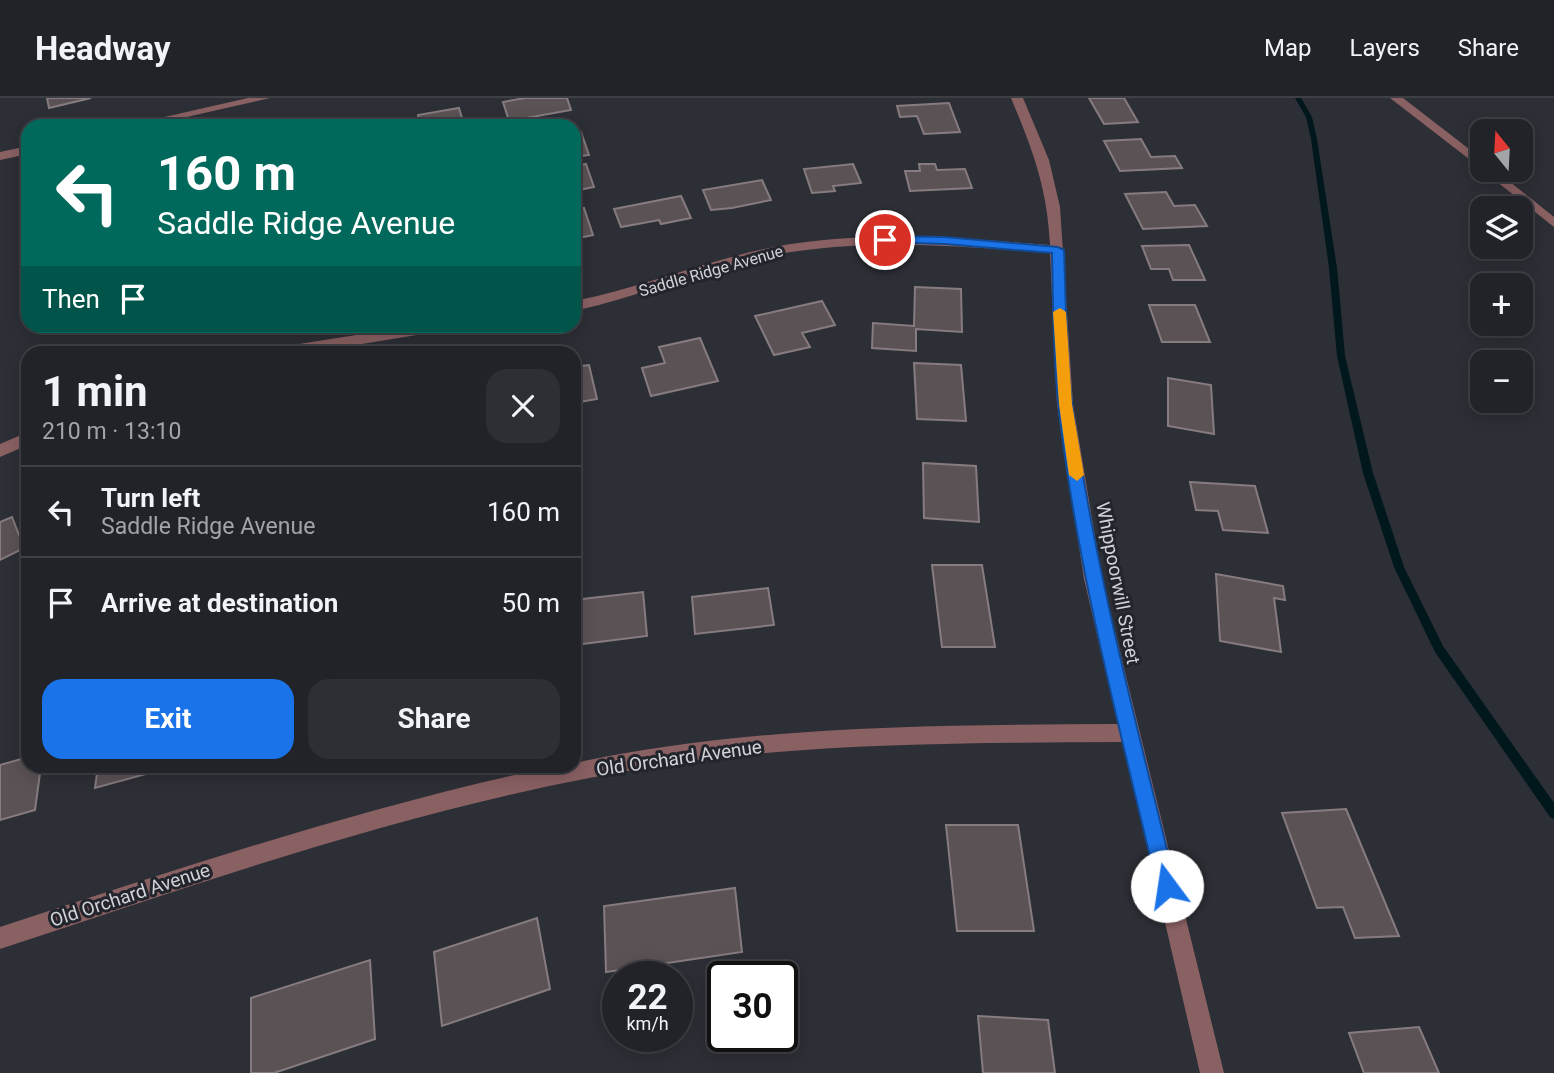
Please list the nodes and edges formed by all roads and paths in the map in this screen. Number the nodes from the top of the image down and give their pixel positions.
1 (264, 98) edge
2 (1017, 98) edge
3 (1396, 98) edge
4 (164, 119) edge
5 (21, 152) edge
6 (0, 156) edge
7 (1470, 156) edge
8 (1503, 182) edge
9 (1554, 223) edge
10 (1058, 250) junction
11 (581, 304) edge
12 (398, 333) edge
13 (317, 346) edge
14 (21, 441) edge
15 (0, 451) edge
16 (1129, 733) junction
17 (581, 772) edge
18 (575, 773) edge
19 (0, 938) edge
20 (1212, 1073) edge

1 - 4 street
2 - 10 street, Whippoorwill Street
3 - 7 street
5 - 6 street
8 - 9 street
10 - 11 street, Saddle Ridge Avenue
10 - 16 street, Whippoorwill Street
12 - 13 street
14 - 15 street
16 - 17 street, Old Orchard Avenue
16 - 20 street, Whippoorwill Street
18 - 19 street, Old Orchard Avenue

